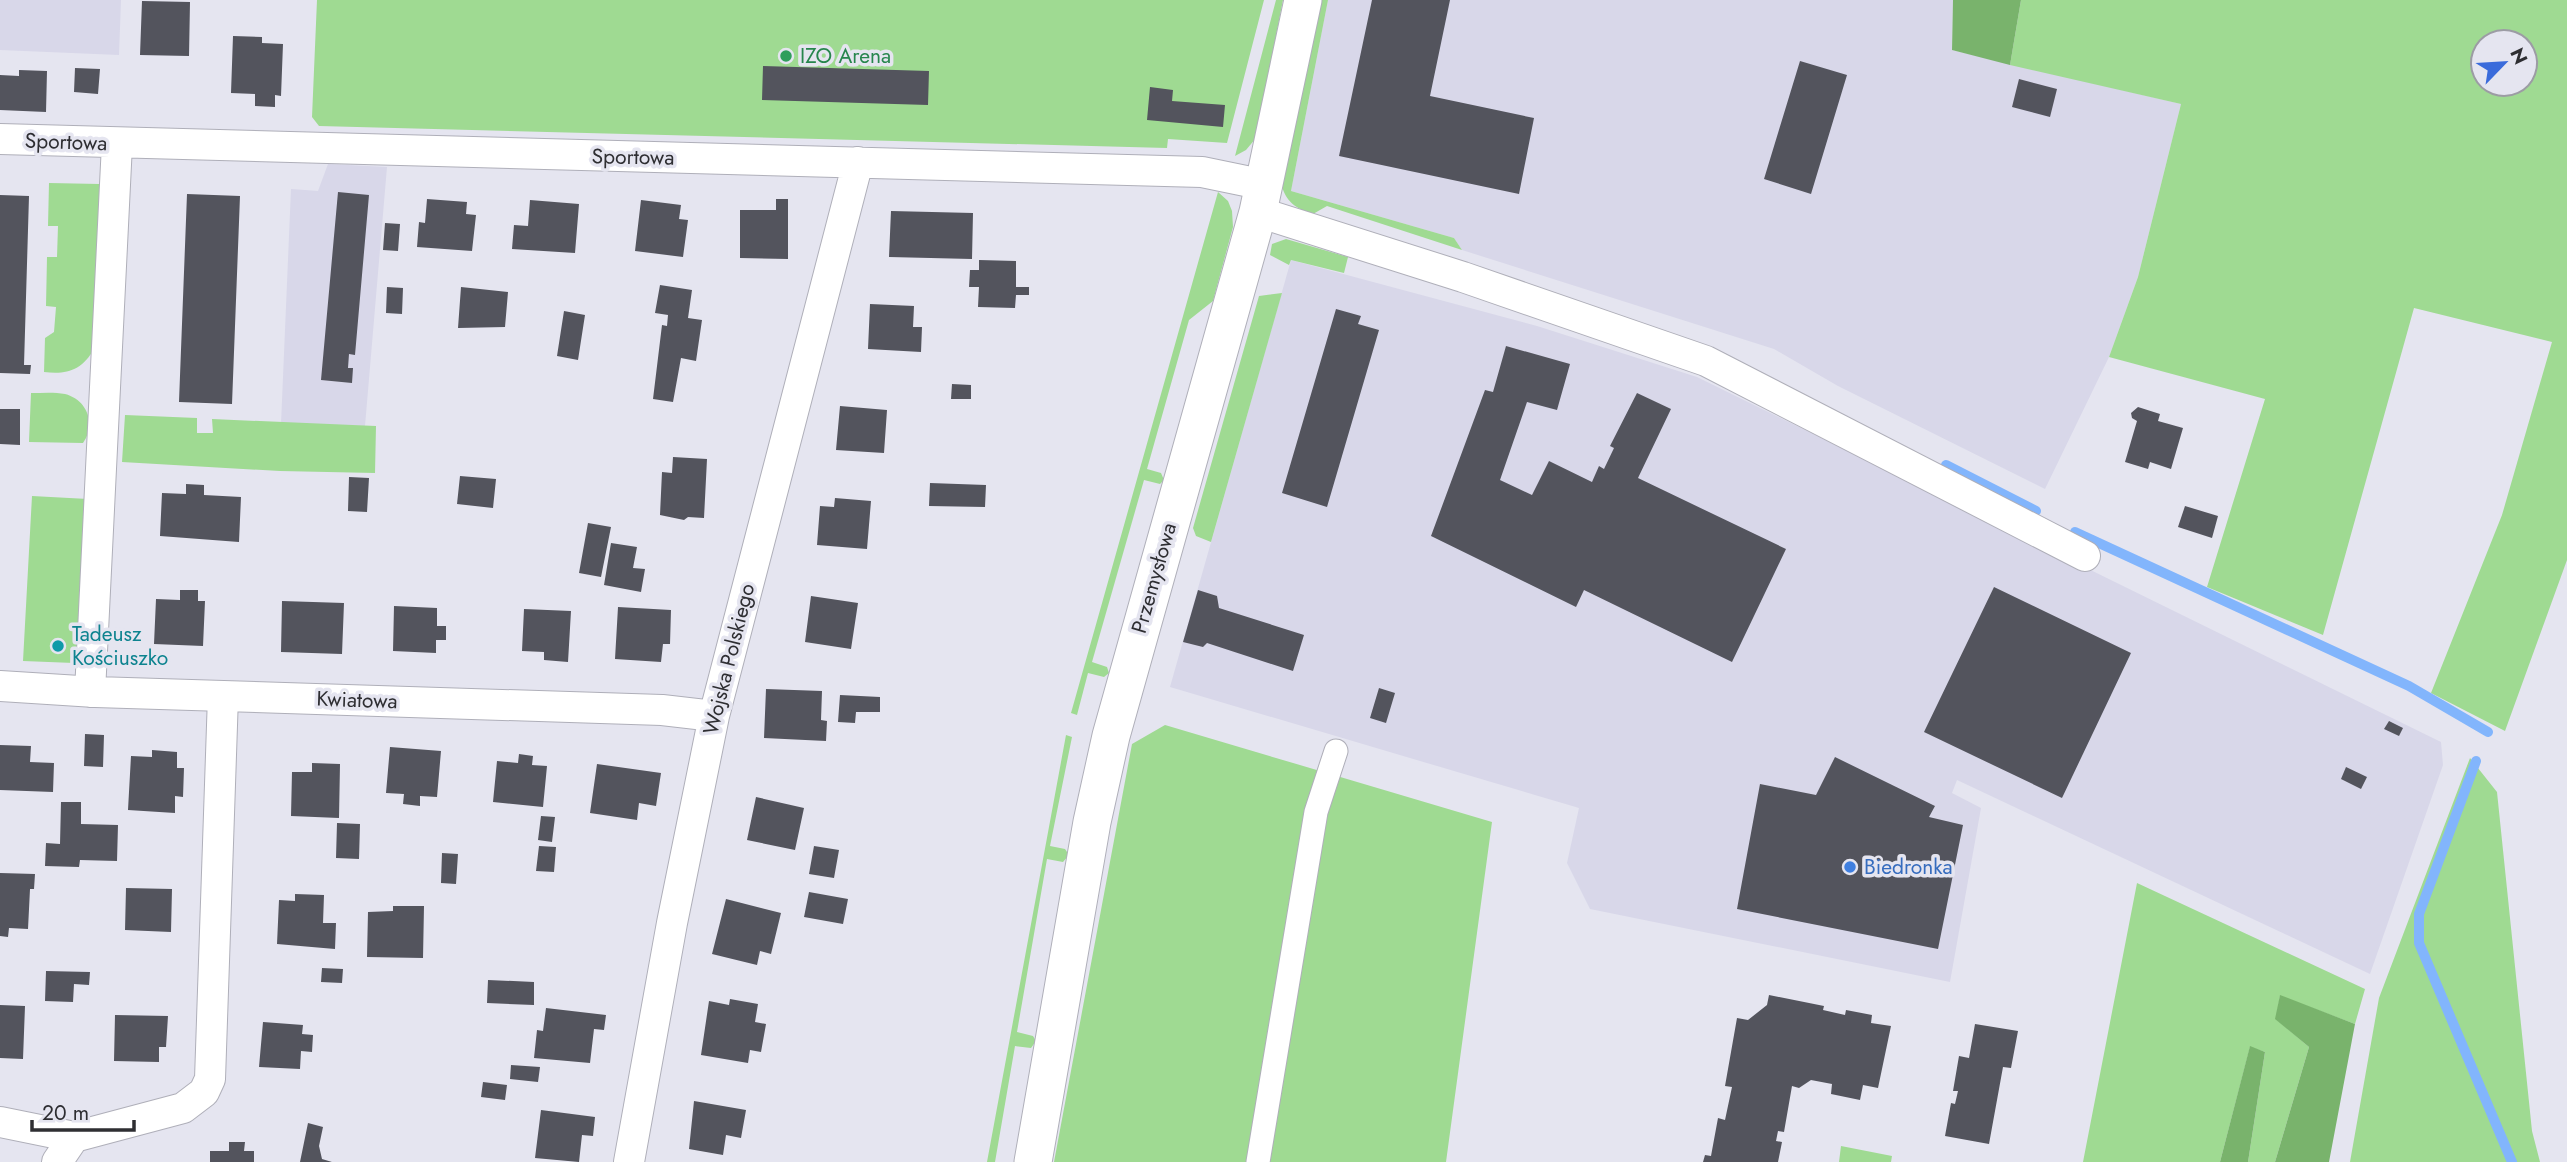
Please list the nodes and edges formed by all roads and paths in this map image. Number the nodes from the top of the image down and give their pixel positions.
1 (1303, 0) edge
2 (0, 139) edge
3 (117, 144) junction
4 (858, 162) junction
5 (1262, 198) junction
6 (2085, 556) dead end
7 (0, 686) edge
8 (90, 692) junction
9 (223, 696) junction
10 (714, 716) junction
11 (1336, 751) dead end
12 (0, 1122) edge
13 (74, 1137) junction
14 (57, 1162) edge
15 (629, 1162) edge
16 (1033, 1162) edge
17 (1258, 1162) edge

1 - 5 street, Przemysłowa
2 - 3 street, Sportowa
3 - 4 street, Sportowa
3 - 8 street
4 - 5 street, Sportowa
4 - 10 street, Wojska Polskiego
5 - 6 street, Sportowa
5 - 16 street, Przemysłowa
7 - 8 street, Kwiatowa
8 - 9 street, Kwiatowa
9 - 10 street, Kwiatowa
9 - 13 street
10 - 15 street, Wojska Polskiego
11 - 17 street
12 - 13 street
13 - 14 street

